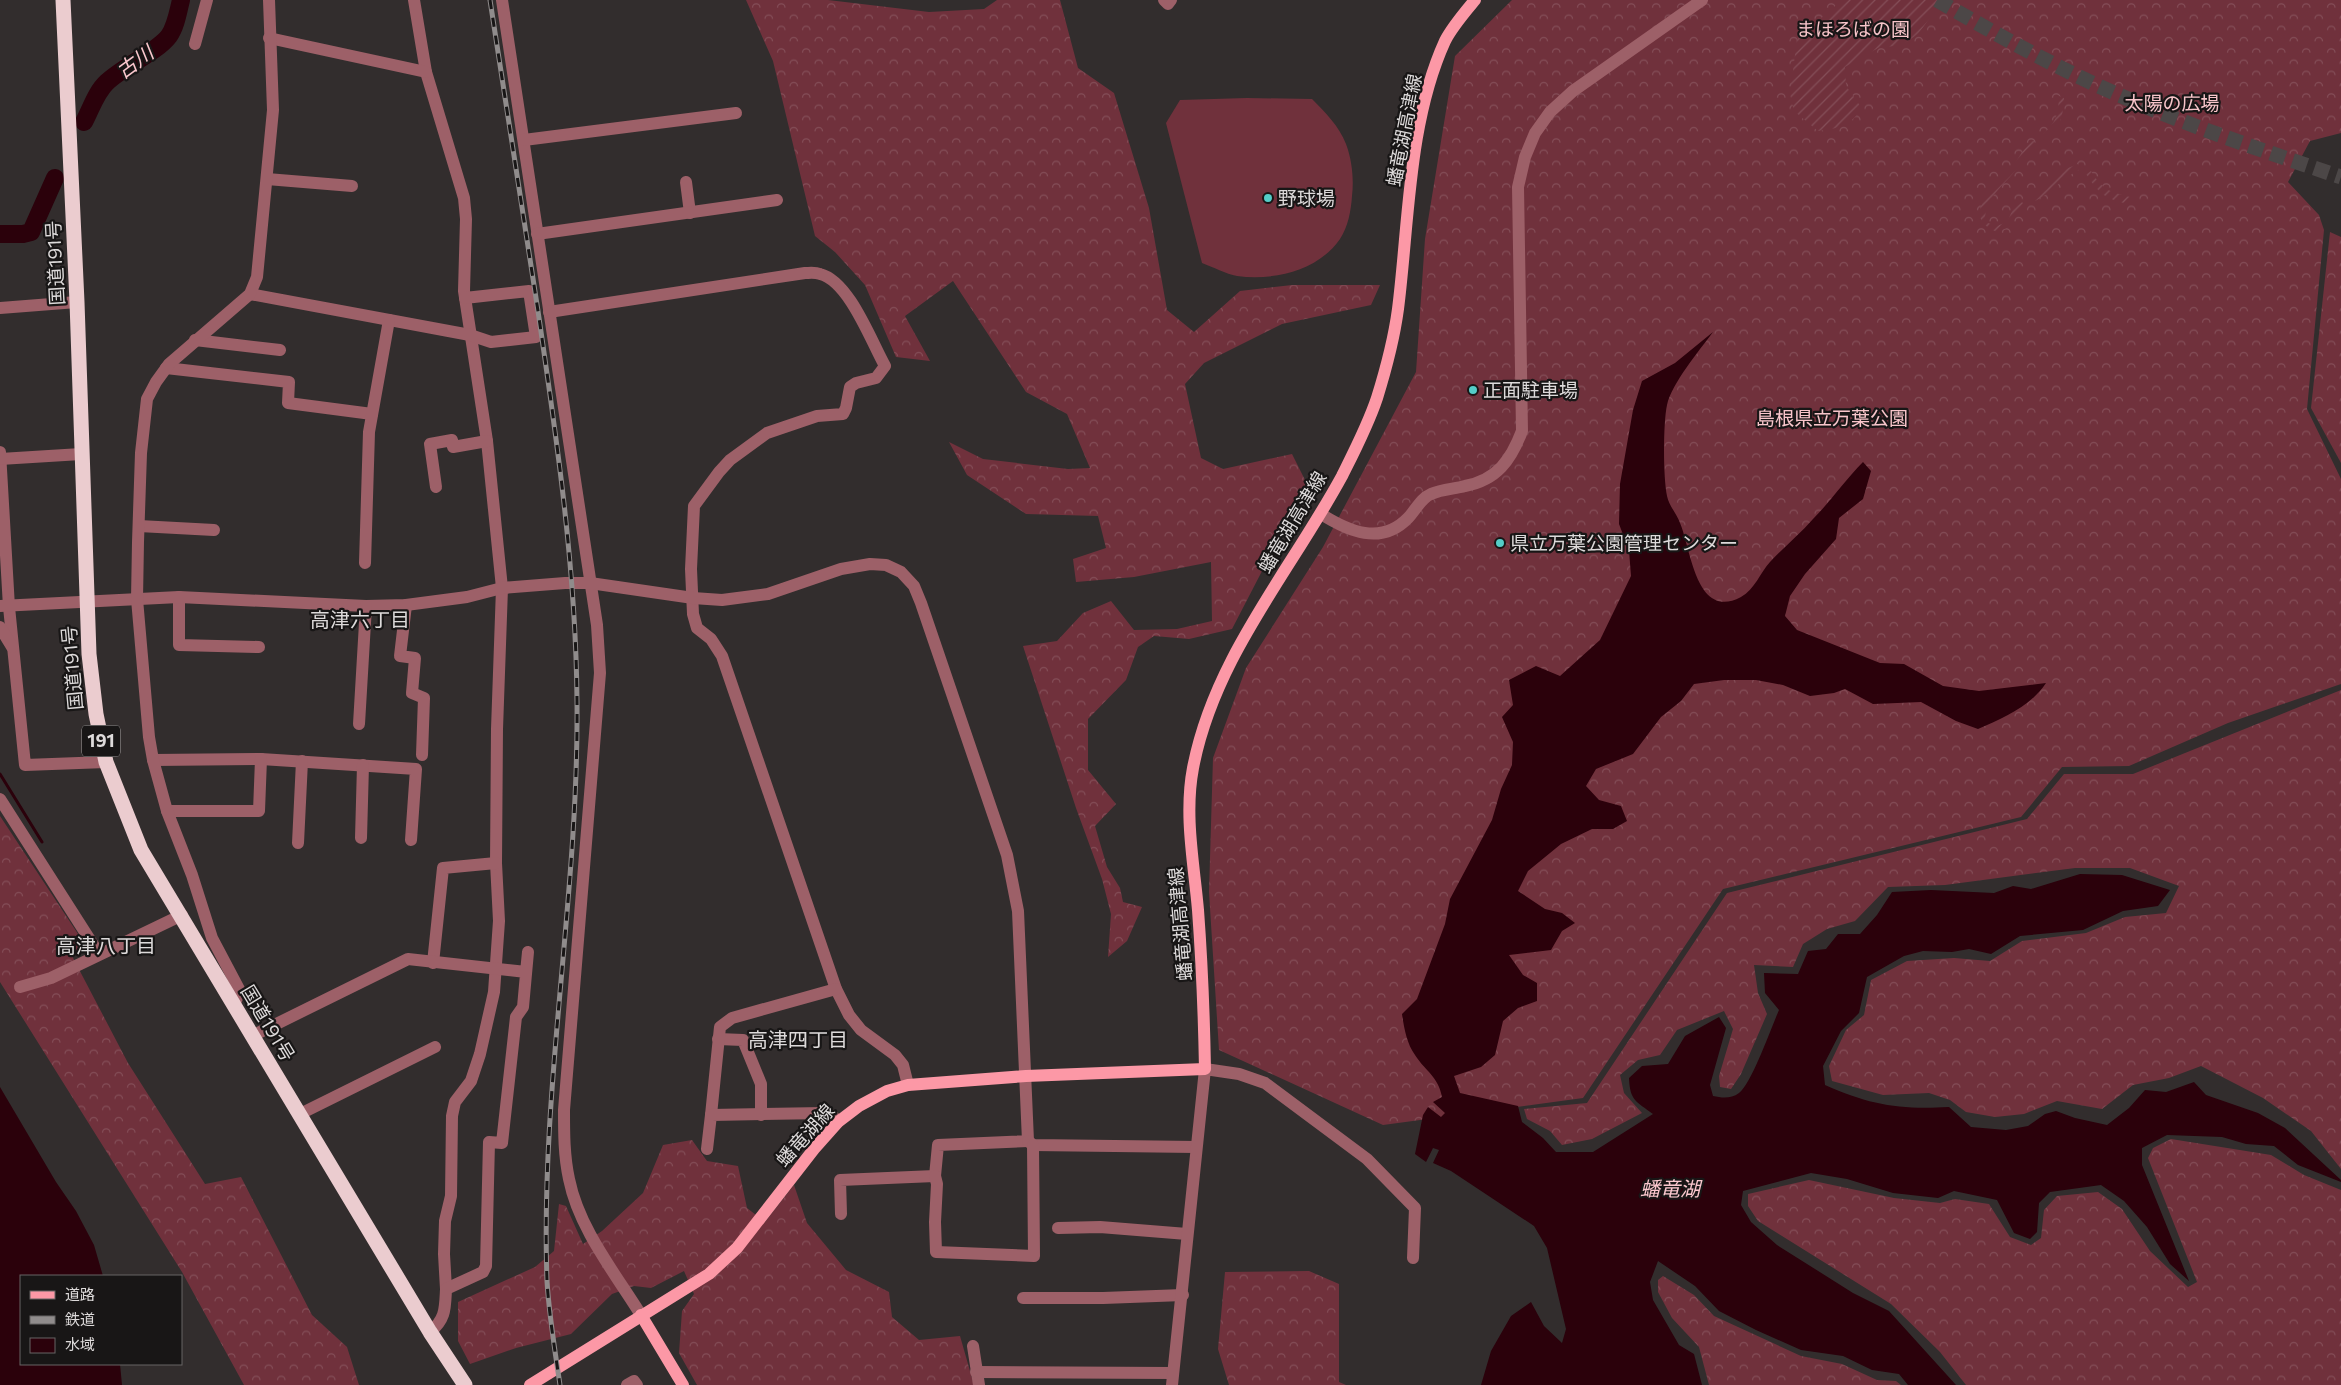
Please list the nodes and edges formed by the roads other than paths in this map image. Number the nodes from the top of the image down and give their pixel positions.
1 (63, 0) edge
2 (207, 0) edge
3 (269, 0) edge
4 (414, 0) edge
5 (502, 0) edge
6 (1164, 0) edge
7 (1171, 0) edge
8 (1475, 0) edge
9 (1702, 0) edge
10 (269, 38) junction
11 (195, 44) dead end
12 (426, 72) junction
13 (736, 114) dead end
14 (524, 140) junction
15 (267, 179) junction
16 (686, 182) dead end
17 (352, 186) dead end
18 (777, 200) dead end
19 (690, 213) junction
20 (537, 234) junction
21 (250, 294) junction
22 (465, 298) junction
23 (77, 302) junction
24 (0, 308) edge
25 (549, 312) junction
26 (389, 320) junction
27 (470, 335) junction
28 (195, 340) junction
29 (280, 350) dead end
30 (166, 368) junction
31 (372, 414) junction
32 (487, 441) junction
33 (0, 452) edge
34 (82, 454) junction
35 (0, 459) edge
36 (436, 487) dead end
37 (1321, 514) junction
38 (139, 526) junction
39 (214, 530) dead end
40 (365, 563) dead end
41 (590, 583) junction
42 (502, 588) junction
43 (178, 597) junction
44 (693, 598) junction
45 (138, 599) junction
46 (86, 602) junction
47 (406, 605) junction
48 (366, 606) junction
49 (4, 607) edge
50 (0, 627) edge
51 (259, 648) dead end
52 (13, 649) junction
53 (359, 724) dead end
54 (422, 755) dead end
55 (261, 759) junction
56 (153, 760) junction
57 (106, 762) junction
58 (302, 762) junction
59 (363, 765) junction
60 (0, 799) edge
61 (167, 811) junction
62 (360, 838) dead end
63 (411, 840) dead end
64 (298, 843) dead end
65 (496, 863) junction
66 (182, 915) junction
67 (99, 954) junction
68 (434, 963) junction
69 (497, 969) junction
70 (20, 987) dead end
71 (836, 989) junction
72 (234, 1005) junction
73 (252, 1036) junction
74 (718, 1039) junction
75 (435, 1047) dead end
76 (1204, 1069) junction
77 (1026, 1076) junction
78 (908, 1085) junction
79 (300, 1114) junction
80 (710, 1115) junction
81 (761, 1115) junction
82 (838, 1122) junction
83 (1031, 1143) junction
84 (1196, 1147) junction
85 (707, 1149) dead end
86 (935, 1176) junction
87 (841, 1214) dead end
88 (1058, 1228) dead end
89 (1187, 1234) junction
90 (1413, 1258) dead end
91 (446, 1289) junction
92 (1183, 1295) junction
93 (1023, 1298) dead end
94 (641, 1315) junction
95 (430, 1332) junction
96 (973, 1346) dead end
97 (976, 1372) junction
98 (1173, 1379) edge
99 (464, 1385) edge
100 (530, 1385) edge
101 (627, 1385) edge
102 (637, 1385) edge
103 (683, 1385) edge
104 (979, 1385) edge

1 - 23 highway, 国道191号 / 191
2 - 11 street
3 - 10 street
4 - 12 street
5 - 14 street
6 - 7 street
8 - 37 main road, 蟠竜湖高津線
9 - 37 street
10 - 12 street
10 - 15 street
12 - 22 street
13 - 14 street
14 - 20 street
15 - 17 street
15 - 21 street
16 - 19 street
18 - 19 street
19 - 20 street
20 - 25 street
21 - 26 street
21 - 28 street
22 - 27 street
22 - 27 street
23 - 24 street
23 - 34 highway, 国道191号 / 191
25 - 41 street
25 - 44 street
26 - 27 street
26 - 31 street
27 - 32 street
28 - 29 street
28 - 30 street
30 - 31 street
30 - 38 street
31 - 40 street
32 - 36 street
32 - 42 street
33 - 35 street
34 - 35 street
34 - 46 highway, 国道191号 / 191
35 - 49 street
37 - 76 main road, 蟠竜湖高津線
38 - 39 street
38 - 45 street
41 - 42 street
41 - 44 street
41 - 94 street
42 - 47 street
42 - 65 street
43 - 45 street
43 - 48 street
43 - 51 street
44 - 71 street
44 - 77 street
45 - 46 street
45 - 56 street
46 - 49 street
46 - 57 highway, 国道191号 / 191
47 - 48 street
47 - 54 street
48 - 53 street
49 - 52 street
50 - 52 street
52 - 57 street
55 - 56 street
55 - 58 street
55 - 61 street
56 - 61 street
57 - 66 highway, 国道191号 / 191
58 - 59 street
58 - 64 street
59 - 62 street
59 - 63 street
60 - 67 street
61 - 72 street
65 - 68 street
65 - 69 street
66 - 67 street
66 - 72 highway, 国道191号 / 191
67 - 70 street
68 - 69 street
68 - 73 street
69 - 91 street
69 - 91 street
71 - 74 street
71 - 78 street
72 - 73 highway, 国道191号 / 191
73 - 79 highway, 国道191号 / 191
74 - 80 street
74 - 81 street
75 - 79 street
76 - 77 main road, 蟠竜湖線
76 - 84 street
76 - 90 street
77 - 78 main road, 蟠竜湖線
77 - 83 street
78 - 82 main road, 蟠竜湖線
79 - 95 highway, 国道191号 / 191
80 - 81 street
80 - 85 street
81 - 82 street
82 - 94 main road, 蟠竜湖線
83 - 84 street
83 - 86 street
83 - 86 street
84 - 89 street
86 - 87 street
88 - 89 street
89 - 92 street
91 - 95 street
92 - 93 street
92 - 98 street
94 - 100 main road, 蟠竜湖線
94 - 103 main road
95 - 99 highway, 国道191号 / 191
96 - 97 street
97 - 98 street
97 - 104 street
101 - 102 street

